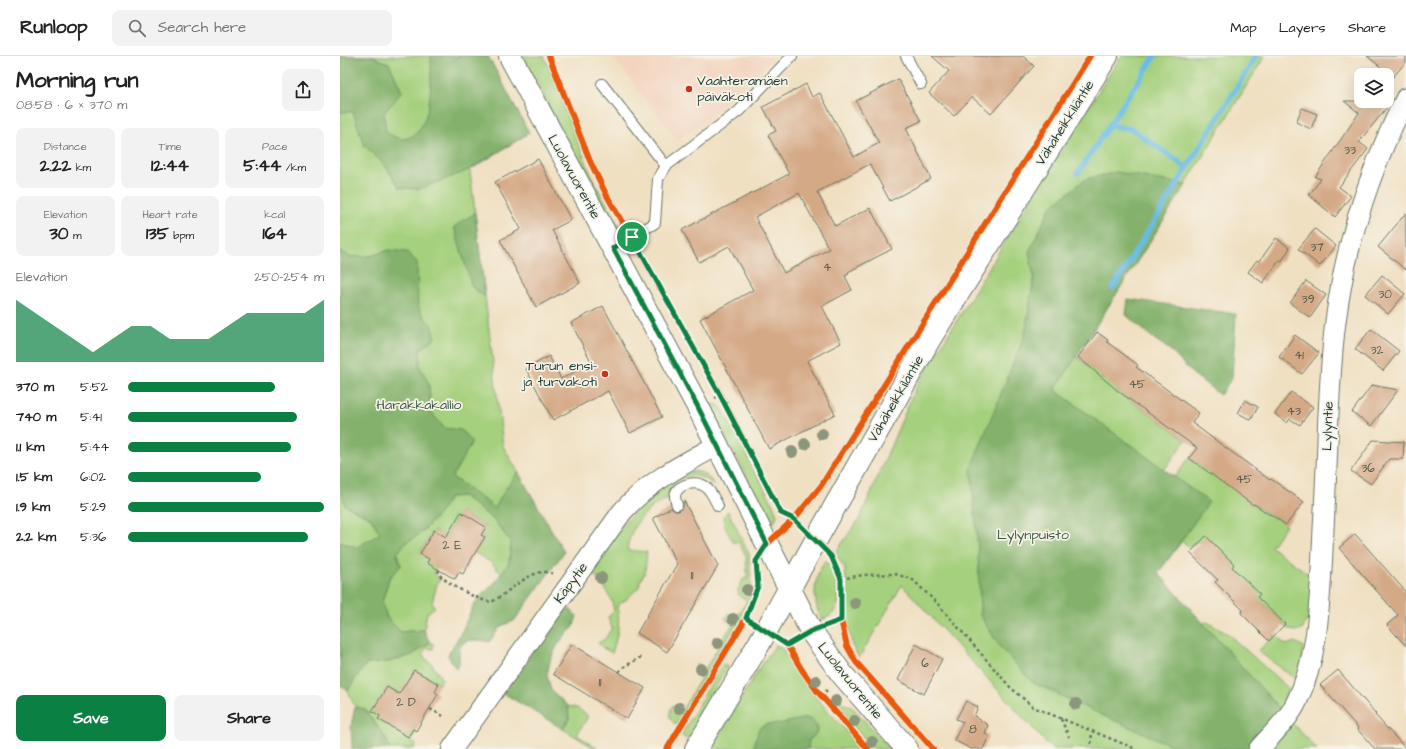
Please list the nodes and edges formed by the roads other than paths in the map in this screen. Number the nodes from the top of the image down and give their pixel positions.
1 (510, 56) edge
2 (792, 56) edge
3 (906, 56) edge
4 (1107, 56) edge
5 (602, 84) dead end
6 (921, 84) dead end
7 (1406, 98) edge
8 (666, 166) junction
9 (613, 248) junction
10 (718, 445) junction
11 (677, 505) dead end
12 (718, 506) dead end
13 (789, 588) junction
14 (452, 749) edge
15 (696, 749) edge
16 (907, 749) edge
17 (1259, 749) edge

1 - 9 street, Luolavuorentie
2 - 8 lane
3 - 6 lane
4 - 13 street, Vähäheikkiläntie
5 - 8 lane
7 - 17 street, Lylyntie
8 - 9 lane
9 - 10 street, Luolavuorentie
10 - 13 street, Luolavuorentie
10 - 14 street, Käpytie
11 - 12 lane
13 - 15 street, Vähäheikkiläntie
13 - 16 street, Luolavuorentie

